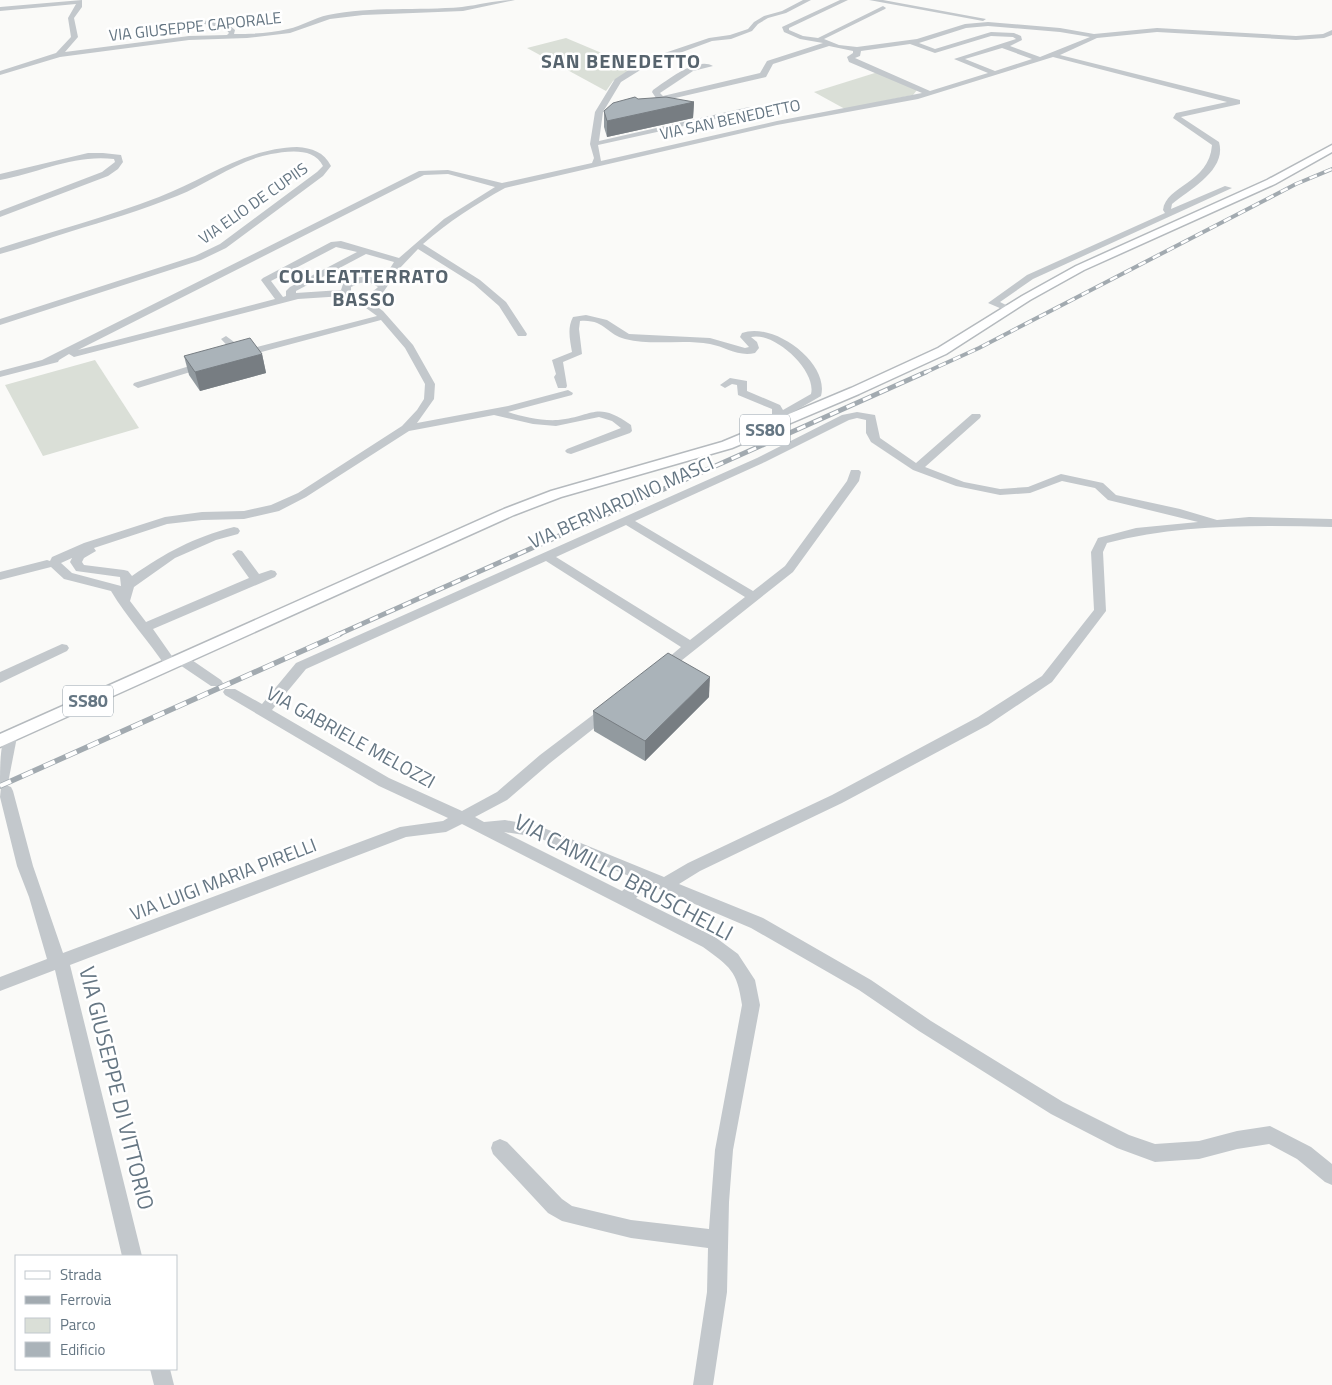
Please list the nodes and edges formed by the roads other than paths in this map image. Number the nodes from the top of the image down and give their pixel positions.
1 (512, 0) edge
2 (808, 0) edge
3 (845, 0) edge
4 (872, 0) edge
5 (79, 1) edge
6 (883, 8) dead end
7 (0, 9) edge
8 (196, 21) dead end
9 (1040, 28) junction
10 (1332, 32) edge
11 (229, 37) junction
12 (1091, 39) junction
13 (825, 42) junction
14 (909, 42) junction
15 (1006, 44) junction
16 (857, 49) junction
17 (1054, 54) junction
18 (59, 55) junction
19 (1038, 59) junction
20 (695, 68) dead end
21 (0, 73) edge
22 (994, 73) junction
23 (930, 94) junction
24 (661, 99) junction
25 (636, 105) edge
26 (749, 109) dead end
27 (613, 110) edge
28 (599, 112) junction
29 (594, 144) junction
30 (1332, 148) edge
31 (588, 157) junction
32 (597, 160) junction
33 (569, 170) junction
34 (0, 177) edge
35 (502, 186) junction
36 (1228, 188) dead end
37 (1171, 213) junction
38 (0, 214) edge
39 (417, 245) junction
40 (0, 251) edge
41 (365, 251) junction
42 (399, 262) junction
43 (366, 279) junction
44 (352, 282) junction
45 (381, 289) junction
46 (346, 293) junction
47 (358, 297) junction
48 (289, 298) junction
49 (1009, 309) junction
50 (382, 315) junction
51 (0, 322) edge
52 (113, 328) junction
53 (522, 334) dead end
54 (226, 339) dead end
55 (125, 340) junction
56 (46, 362) junction
57 (214, 362) edge
58 (0, 374) edge
59 (138, 385) dead end
60 (725, 385) dead end
61 (496, 412) junction
62 (976, 416) dead end
63 (774, 421) junction
64 (406, 428) junction
65 (571, 451) dead end
66 (917, 468) junction
67 (854, 472) dead end
68 (165, 521) junction
69 (627, 521) junction
70 (1332, 523) edge
71 (1219, 524) junction
72 (234, 531) dead end
73 (238, 554) dead end
74 (546, 556) junction
75 (53, 563) junction
76 (271, 574) dead end
77 (0, 576) edge
78 (257, 580) junction
79 (128, 585) junction
80 (755, 597) junction
81 (124, 601) junction
82 (144, 628) junction
83 (691, 646) junction
84 (62, 648) dead end
85 (176, 662) junction
86 (654, 675) edge
87 (0, 678) edge
88 (216, 683) dead end
89 (230, 692) dead end
90 (617, 704) edge
91 (263, 712) junction
92 (5, 739) edge
93 (461, 817) junction
94 (481, 828) junction
95 (656, 881) junction
96 (622, 899) junction
97 (60, 961) junction
98 (0, 984) edge
99 (500, 1148) dead end
100 (1332, 1176) edge
101 (718, 1239) junction
102 (132, 1255) edge
103 (160, 1370) edge
104 (164, 1385) edge
105 (703, 1385) edge

1 - 11 street, VIA GIUSEPPE CAPORALE
2 - 28 street
3 - 13 street
4 - 9 street
5 - 7 street
5 - 18 street
6 - 13 street
8 - 11 street
9 - 12 street
9 - 14 street
10 - 12 street
11 - 18 street, VIA GIUSEPPE CAPORALE
12 - 17 street, VIA SAN BENEDETTO
13 - 16 street
13 - 24 street
14 - 15 street
14 - 16 street
15 - 19 street
15 - 22 street
16 - 23 street
17 - 19 street, VIA SAN BENEDETTO
17 - 23 street
17 - 37 street
18 - 21 street, VIA GIUSEPPE CAPORALE
19 - 22 street, VIA SAN BENEDETTO
20 - 24 street
22 - 23 street, VIA SAN BENEDETTO
23 - 32 street, VIA SAN BENEDETTO
24 - 25 street
26 - 29 street
27 - 28 street
28 - 29 street
29 - 31 street
29 - 32 street
30 - 49 main road, SS80
31 - 32 street
31 - 33 street
32 - 33 street, VIA SAN BENEDETTO
33 - 35 street, VIA SAN BENEDETTO
34 - 38 street
35 - 39 street, VIA SAN BENEDETTO
35 - 52 street
36 - 37 street
37 - 49 street
39 - 42 street, VIA SAN BENEDETTO
39 - 53 street
40 - 51 street, VIA ELIO DE CUPIIS
41 - 42 street
41 - 48 street
41 - 48 street
42 - 43 street
42 - 45 street
43 - 44 street
43 - 45 street
44 - 46 street
44 - 48 street
45 - 47 street
45 - 50 street
46 - 47 street
46 - 48 street
47 - 50 street
48 - 55 street
49 - 63 main road, SS80
50 - 54 street
50 - 64 street
52 - 55 street
52 - 56 street
55 - 56 street
56 - 58 street
57 - 59 street
60 - 63 street
61 - 63 street
61 - 64 street
61 - 65 street
62 - 66 street
63 - 85 main road, SS80
64 - 68 street
66 - 69 street, VIA BERNARDINO MASCI
66 - 71 street
67 - 80 street
68 - 75 street
68 - 79 street
69 - 74 street, VIA BERNARDINO MASCI
69 - 80 street
70 - 71 street
71 - 95 street
72 - 79 street
73 - 78 street
74 - 83 street
74 - 91 street, VIA BERNARDINO MASCI
75 - 77 street
75 - 81 street
76 - 78 street
78 - 82 street
79 - 81 street
80 - 83 street
81 - 82 street
82 - 85 street
83 - 86 street
84 - 87 street
85 - 88 street
85 - 92 main road, SS80
89 - 91 street, VIA GABRIELE MELOZZI
90 - 93 street, VIA LUIGI MARIA PIRELLI
91 - 93 street, VIA GABRIELE MELOZZI
92 - 97 street, VIA GIUSEPPE DI VITTORIO
93 - 94 street, VIA GABRIELE MELOZZI
93 - 97 street, VIA LUIGI MARIA PIRELLI
94 - 95 street
94 - 96 street, VIA CAMILLO BRUSCHELLI
95 - 96 street
95 - 100 street
96 - 101 street, VIA CAMILLO BRUSCHELLI
97 - 98 street, VIA LUIGI MARIA PIRELLI
97 - 102 street, VIA GIUSEPPE DI VITTORIO
99 - 101 street
101 - 105 street, VIA CAMILLO BRUSCHELLI
103 - 104 street

